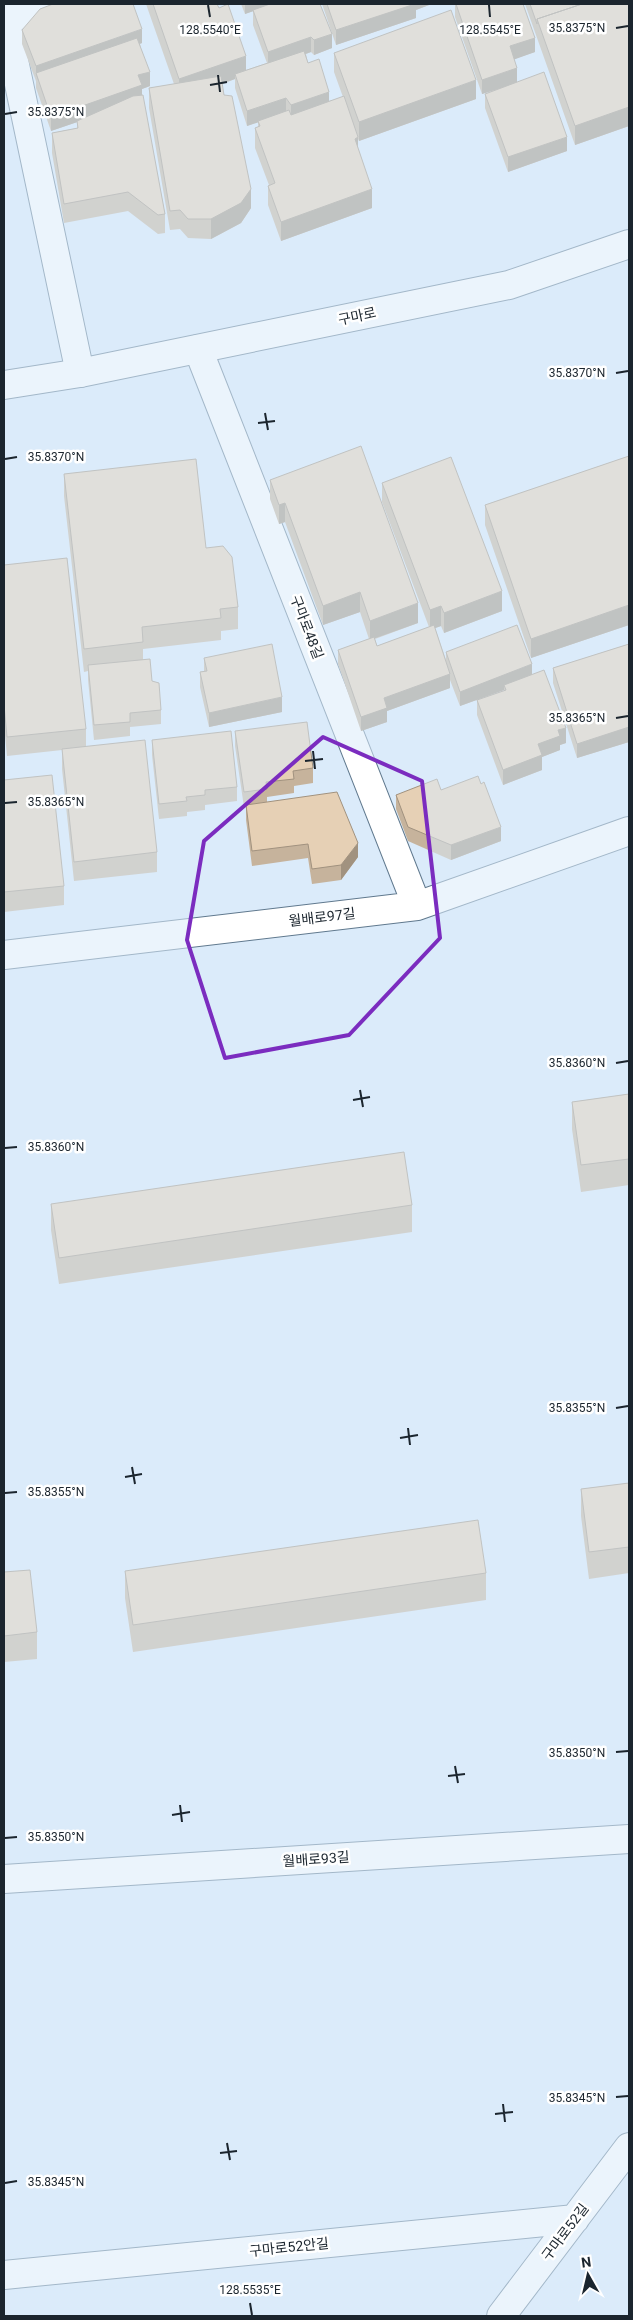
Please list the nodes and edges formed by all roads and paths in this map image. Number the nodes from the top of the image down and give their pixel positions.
1 (53, 4) edge
2 (5, 16) edge
3 (629, 244) edge
4 (198, 349) junction
5 (80, 373) junction
6 (4, 384) edge
7 (629, 831) edge
8 (417, 906) junction
9 (4, 955) edge
10 (629, 1838) edge
11 (4, 1879) edge
12 (629, 2147) edge
13 (575, 2219) junction
14 (4, 2275) edge
15 (501, 2316) edge

1 - 2 street
2 - 5 street
3 - 4 street, 구마로
4 - 5 street, 구마로
4 - 8 street, 구마로48길
5 - 6 street, 구마로
7 - 8 street, 월배로97길
8 - 9 street, 월배로97길
10 - 11 street, 월배로93길
12 - 13 street, 구마로52길
13 - 14 street, 구마로52안길
13 - 15 street, 구마로52길

